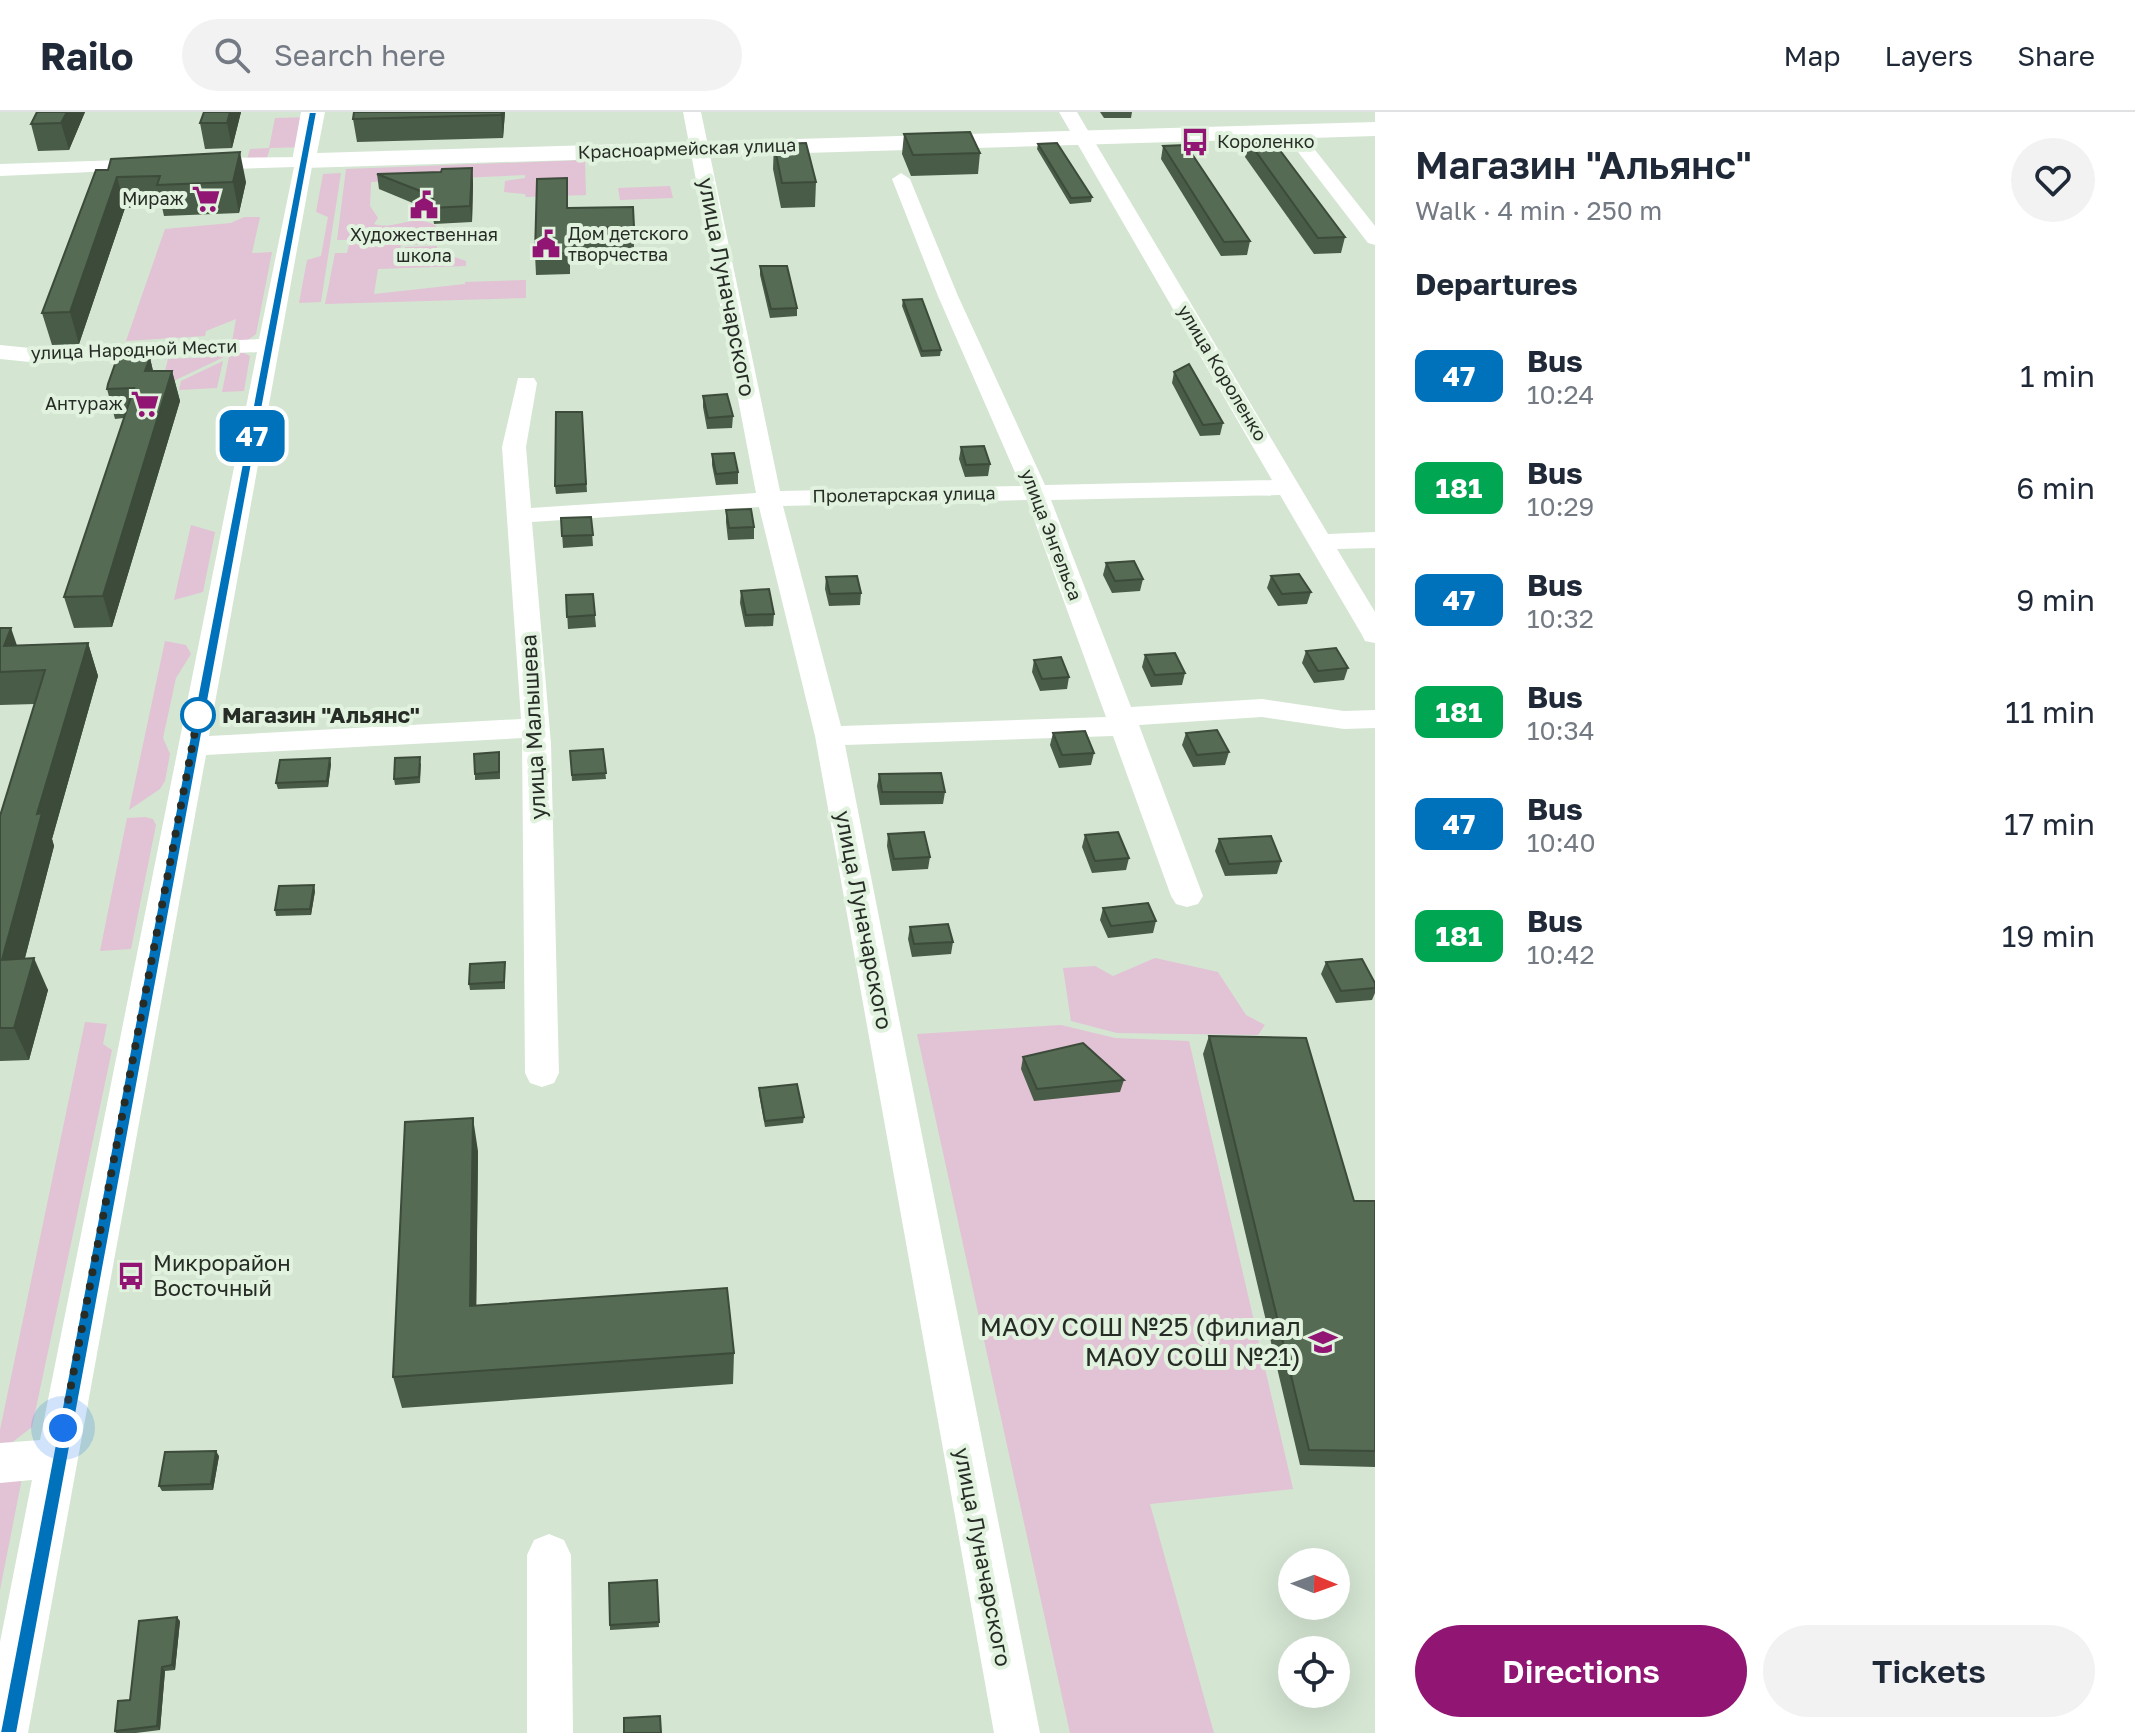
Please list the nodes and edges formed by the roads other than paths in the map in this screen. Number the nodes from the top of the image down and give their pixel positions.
1 (313, 112) edge
2 (692, 112) edge
3 (1068, 112) edge
4 (1375, 129) edge
5 (1291, 131) junction
6 (1082, 137) junction
7 (699, 148) junction
8 (304, 161) junction
9 (0, 170) edge
10 (901, 179) dead end
11 (1375, 239) edge
12 (269, 345) junction
13 (0, 352) edge
14 (526, 383) dead end
15 (1290, 487) junction
16 (1036, 492) junction
17 (769, 499) junction
18 (518, 516) junction
19 (1375, 540) edge
20 (1323, 542) junction
21 (1375, 635) edge
22 (1375, 719) edge
23 (1123, 722) junction
24 (536, 728) junction
25 (829, 736) junction
26 (192, 746) junction
27 (1187, 896) dead end
28 (542, 1073) dead end
29 (58, 1458) junction
30 (0, 1463) edge
31 (549, 1555) dead end
32 (5, 1733) edge
33 (550, 1733) edge
34 (1017, 1733) edge

1 - 8 main road
2 - 7 street, улица Луначарского
3 - 6 street, улица Короленко
4 - 5 main road, Красноармейская улица
5 - 6 main road, Красноармейская улица
5 - 11 street
6 - 7 main road, Красноармейская улица
6 - 15 street, улица Короленко
7 - 8 main road, Красноармейская улица
7 - 17 street, улица Луначарского
8 - 9 street, Красноармейская улица
8 - 12 street
10 - 16 street, улица Энгельса
12 - 13 street, улица Народной Мести
12 - 26 street
14 - 18 street, улица Малышева
15 - 16 street, Пролетарская улица
15 - 20 street, улица Короленко
16 - 17 street, Пролетарская улица
16 - 23 street, улица Энгельса
17 - 18 street, Пролетарская улица
17 - 25 street, улица Луначарского
18 - 24 street, улица Малышева
19 - 20 street
20 - 21 street, улица Короленко
22 - 23 street
23 - 25 street
23 - 27 street, улица Энгельса
24 - 26 street
24 - 28 street, улица Малышева
25 - 34 street, улица Луначарского
26 - 29 street
29 - 30 street
29 - 32 street
31 - 33 street

